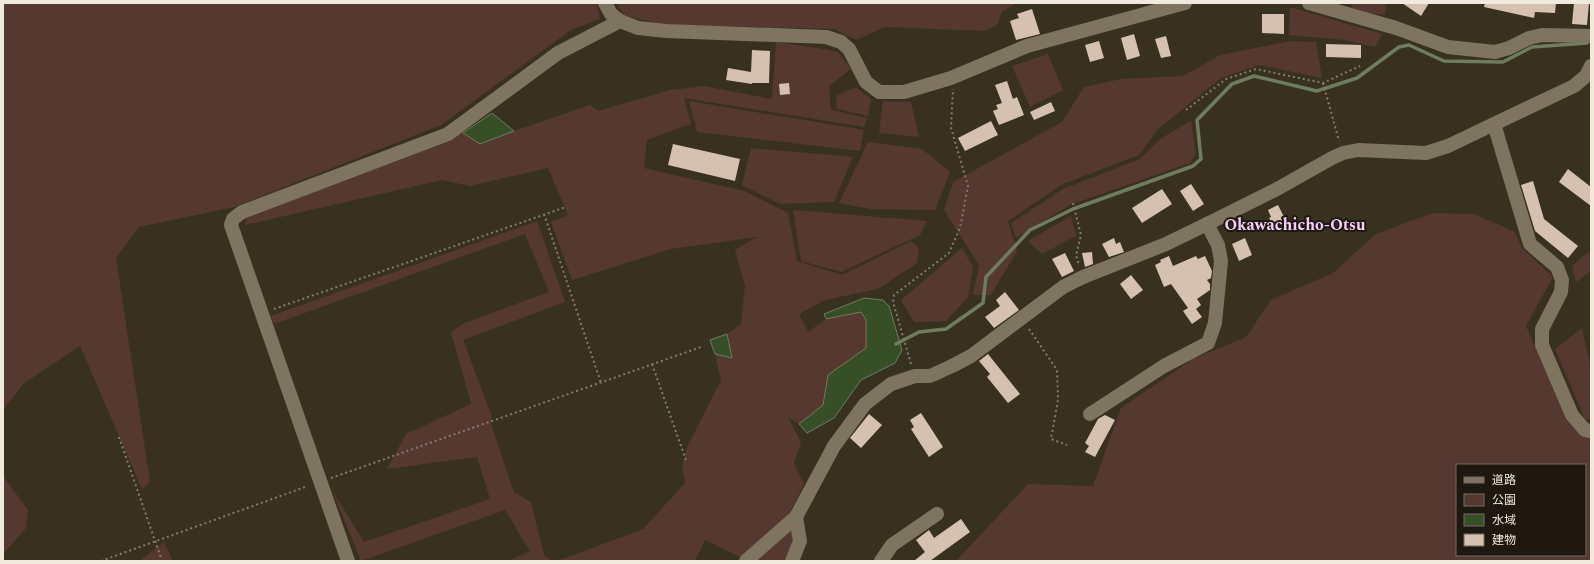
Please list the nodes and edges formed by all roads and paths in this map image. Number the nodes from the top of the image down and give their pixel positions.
1 (606, 3) edge
2 (1185, 3) edge
3 (1309, 3) edge
4 (620, 21) junction
5 (1591, 36) edge
6 (1360, 66) dead end
7 (1591, 66) edge
8 (951, 78) junction
9 (1323, 83) junction
10 (1186, 110) dead end
11 (1494, 124) junction
12 (1343, 153) junction
13 (1073, 203) dead end
14 (566, 207) dead end
15 (544, 214) junction
16 (1207, 224) junction
17 (1083, 277) junction
18 (261, 314) junction
19 (1021, 318) junction
20 (701, 347) dead end
21 (652, 364) junction
22 (915, 376) junction
23 (601, 383) junction
24 (1090, 414) dead end
25 (1591, 431) edge
26 (119, 437) dead end
27 (1067, 445) dead end
28 (687, 463) dead end
29 (320, 482) junction
30 (937, 514) dead end
31 (796, 517) junction
32 (155, 541) junction
33 (101, 561) edge
34 (162, 561) edge
35 (348, 561) edge
36 (746, 561) edge
37 (792, 561) edge
38 (881, 561) edge

1 - 4 street
2 - 8 street
3 - 5 street
4 - 8 street
4 - 18 street
6 - 9 path
7 - 11 street
8 - 22 path
9 - 10 path
9 - 12 path
11 - 12 street
11 - 25 street
12 - 16 street
13 - 17 path
14 - 15 path
15 - 18 path
15 - 23 path
16 - 17 street
16 - 24 street
17 - 19 street
18 - 29 street
19 - 22 street
19 - 27 path
20 - 21 path
21 - 23 path
21 - 28 path
22 - 31 street
23 - 29 path
26 - 32 path
29 - 32 path
29 - 35 street
30 - 38 street
31 - 36 street
31 - 37 street
32 - 33 path
32 - 34 path

